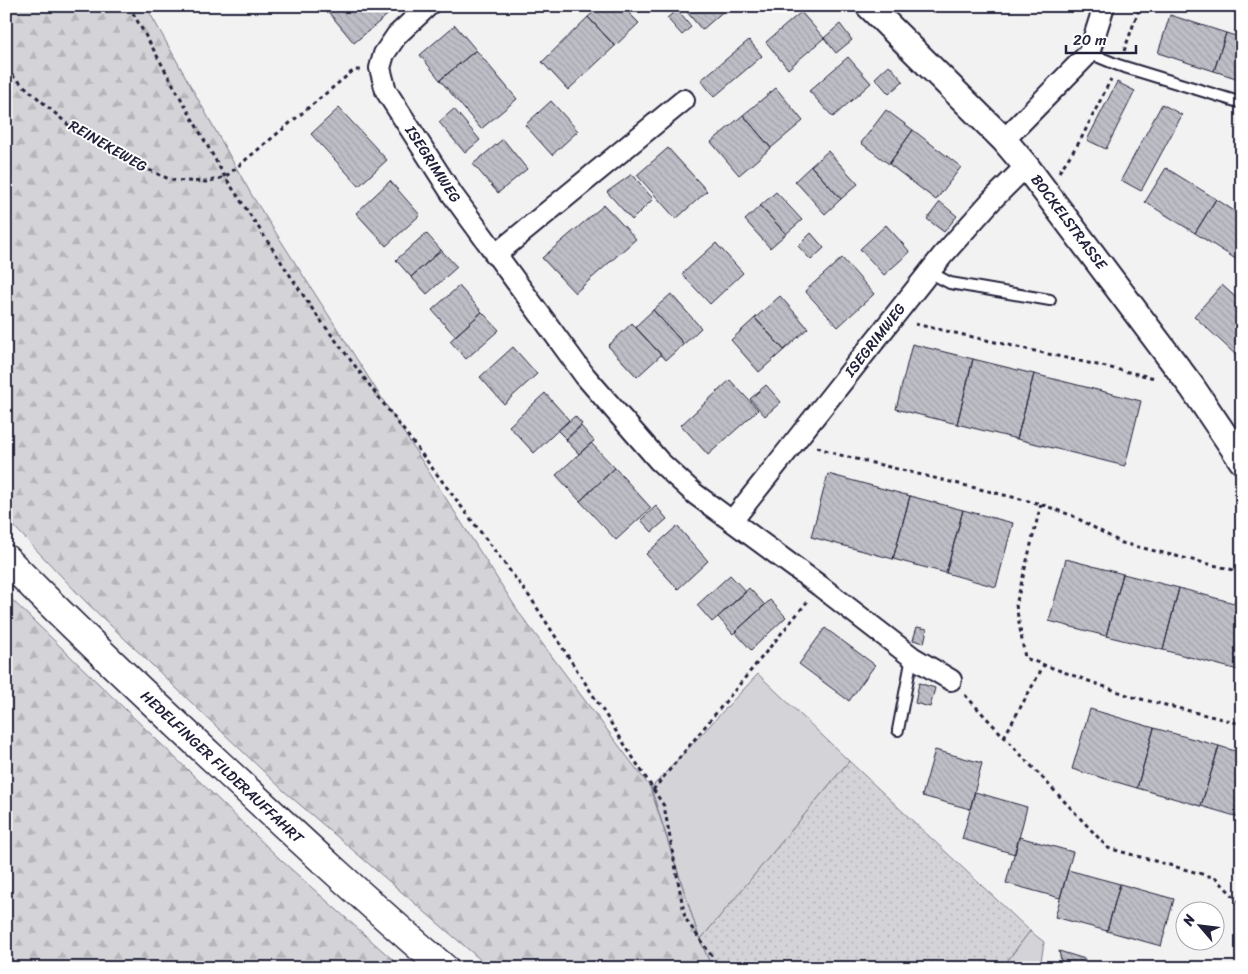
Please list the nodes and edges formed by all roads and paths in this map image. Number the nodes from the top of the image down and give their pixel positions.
1 (129, 6) edge
2 (428, 6) edge
3 (869, 6) edge
4 (1104, 6) edge
5 (1140, 6) edge
6 (1089, 54) junction
7 (1118, 65) junction
8 (380, 68) junction
9 (6, 70) edge
10 (684, 100) dead end
11 (1242, 103) edge
12 (1004, 140) junction
13 (1026, 166) junction
14 (225, 177) junction
15 (1046, 191) junction
16 (495, 255) junction
17 (929, 272) junction
18 (1050, 300) dead end
19 (918, 325) dead end
20 (1192, 387) junction
21 (836, 454) dead end
22 (1242, 461) edge
23 (1041, 504) junction
24 (732, 521) junction
25 (6, 559) edge
26 (1242, 572) edge
27 (820, 586) junction
28 (912, 657) junction
29 (1044, 665) junction
30 (950, 680) joint
31 (1242, 724) edge
32 (898, 730) dead end
33 (1004, 737) junction
34 (653, 790) junction
35 (1242, 905) edge
36 (444, 968) edge
37 (720, 968) edge

1 - 14 path
2 - 8 street
3 - 12 street, BOCKELSTRASSE
4 - 6 street
5 - 7 path
6 - 7 lane
6 - 12 street
7 - 11 lane
7 - 15 path
8 - 14 path
8 - 16 street, ISEGRIMWEG
9 - 14 path, REINEKEWEG
10 - 16 street
12 - 13 street, BOCKELSTRASSE
13 - 15 street, BOCKELSTRASSE
13 - 17 street, ISEGRIMWEG
14 - 34 path
15 - 20 street, BOCKELSTRASSE
16 - 24 street, ISEGRIMWEG
17 - 18 lane
17 - 24 street, ISEGRIMWEG
19 - 20 path
20 - 22 street, BOCKELSTRASSE
21 - 23 path
23 - 26 path
23 - 29 path
24 - 27 street, ISEGRIMWEG
25 - 36 main road, HEDELFINGER FILDERAUFFAHRT
27 - 28 street, ISEGRIMWEG
27 - 34 path
28 - 30 street, ISEGRIMWEG
28 - 32 lane
29 - 31 path
29 - 33 path
30 - 33 path
33 - 35 path
34 - 37 path

